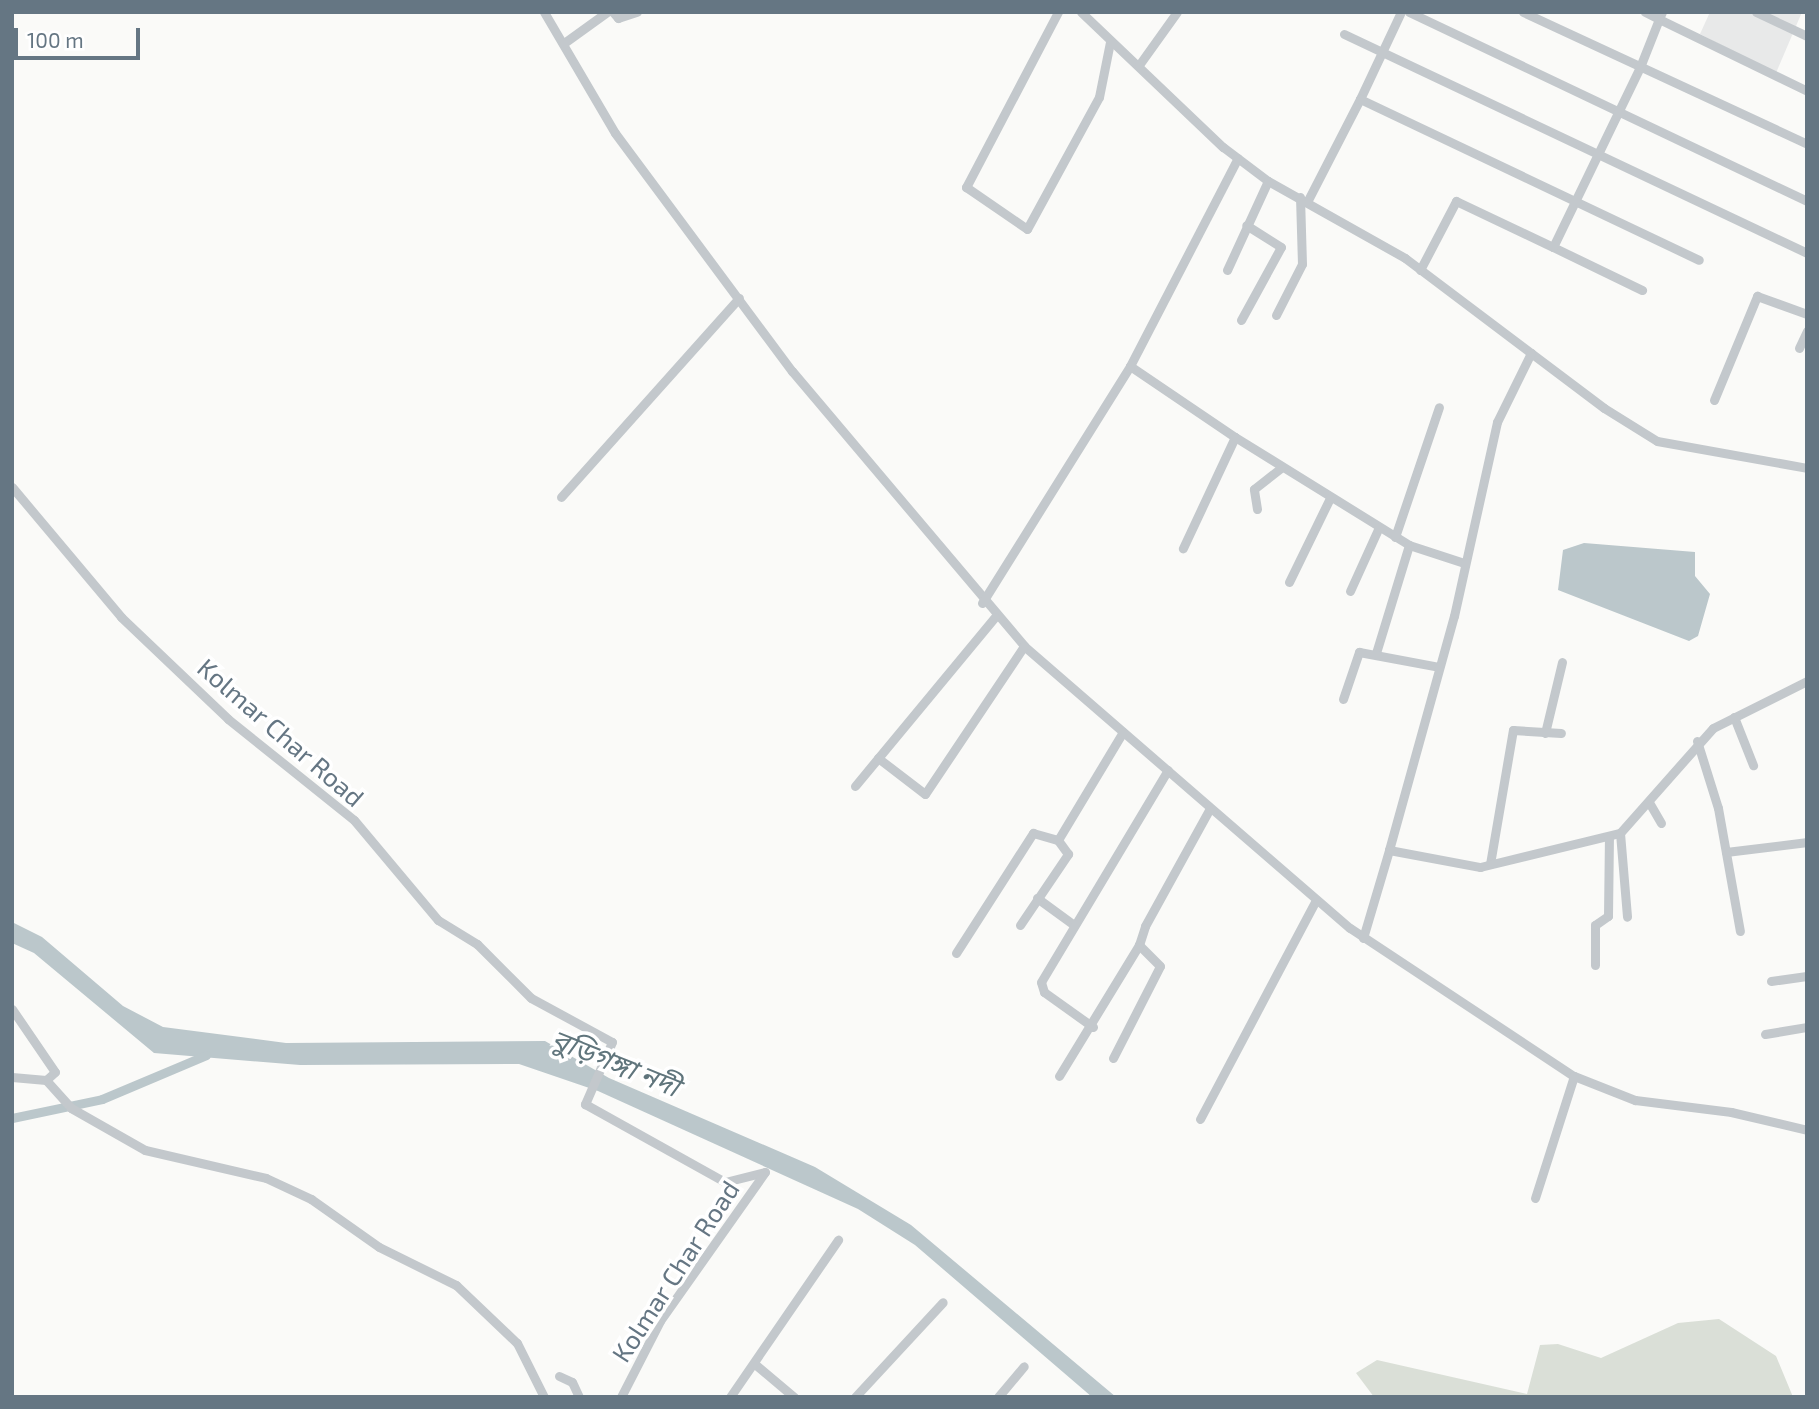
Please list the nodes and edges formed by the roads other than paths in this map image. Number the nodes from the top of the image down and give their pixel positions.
1 (544, 12) edge
2 (607, 12) edge
3 (613, 12) edge
4 (637, 12) edge
5 (1058, 12) edge
6 (1081, 12) edge
7 (1177, 12) edge
8 (1401, 12) edge
9 (1409, 12) edge
10 (1523, 12) edge
11 (1645, 12) edge
12 (1756, 12) edge
13 (1660, 16) edge
14 (1344, 34) dead end
15 (1807, 36) edge
16 (1110, 42) junction
17 (564, 43) junction
18 (1382, 52) junction
19 (1139, 65) junction
20 (1640, 67) junction
21 (1807, 91) edge
22 (1360, 99) junction
23 (1618, 112) junction
24 (1807, 144) edge
25 (1598, 157) junction
26 (1238, 158) junction
27 (1268, 181) junction
28 (1303, 200) junction
29 (1807, 201) edge
30 (1574, 202) junction
31 (1246, 225) junction
32 (1553, 247) junction
33 (1807, 253) edge
34 (1699, 261) dead end
35 (1227, 270) dead end
36 (1420, 270) junction
37 (1642, 290) dead end
38 (739, 298) junction
39 (1807, 314) edge
40 (1276, 315) dead end
41 (1241, 320) dead end
42 (1807, 331) edge
43 (1799, 348) dead end
44 (1531, 353) junction
45 (1130, 366) junction
46 (1714, 401) dead end
47 (1439, 407) dead end
48 (1235, 437) junction
49 (1281, 468) junction
50 (1807, 468) edge
51 (12, 487) edge
52 (561, 497) dead end
53 (1330, 498) junction
54 (1257, 509) dead end
55 (1379, 527) junction
56 (1395, 537) junction
57 (1409, 545) junction
58 (1183, 548) dead end
59 (1464, 562) junction
60 (1289, 582) dead end
61 (1350, 591) dead end
62 (982, 603) junction
63 (995, 617) junction
64 (1024, 646) junction
65 (1376, 653) junction
66 (1562, 662) dead end
67 (1439, 667) junction
68 (1807, 681) edge
69 (1343, 699) dead end
70 (1734, 717) junction
71 (1123, 733) junction
72 (1545, 733) junction
73 (1561, 733) dead end
74 (1697, 741) junction
75 (878, 758) junction
76 (1753, 765) dead end
77 (1168, 770) junction
78 (855, 786) dead end
79 (1650, 804) junction
80 (1209, 810) junction
81 (1661, 823) dead end
82 (1620, 833) junction
83 (1609, 836) junction
84 (1058, 840) junction
85 (1807, 842) edge
86 (1389, 850) junction
87 (1726, 852) junction
88 (1490, 864) junction
89 (1037, 898) junction
90 (1316, 900) junction
91 (1627, 918) dead end
92 (1020, 925) dead end
93 (1074, 925) junction
94 (1740, 931) dead end
95 (1363, 937) junction
96 (1139, 946) junction
97 (956, 953) dead end
98 (1595, 965) dead end
99 (1807, 976) edge
100 (1771, 981) dead end
101 (12, 1009) edge
102 (1093, 1027) junction
103 (1807, 1027) edge
104 (1765, 1034) dead end
105 (1113, 1058) dead end
106 (1059, 1076) dead end
107 (1574, 1076) junction
108 (12, 1077) edge
109 (46, 1080) junction
110 (1200, 1119) dead end
111 (1807, 1130) edge
112 (1535, 1198) dead end
113 (838, 1240) dead end
114 (943, 1302) dead end
115 (757, 1365) junction
116 (1024, 1366) dead end
117 (559, 1376) dead end
118 (544, 1397) edge
119 (579, 1397) edge
120 (621, 1397) edge
121 (730, 1397) edge
122 (794, 1397) edge
123 (855, 1397) edge
124 (998, 1397) edge

1 - 17 street
2 - 17 street
3 - 4 street
5 - 16 street
6 - 16 street
7 - 19 street
8 - 18 street
9 - 23 street
10 - 20 street
11 - 13 street
12 - 15 street
13 - 20 street
13 - 21 street
14 - 18 street
16 - 19 street
17 - 38 street
18 - 22 street
18 - 25 street
19 - 26 street
20 - 23 street
20 - 24 street
22 - 28 street
22 - 30 street
23 - 25 street
23 - 29 street
25 - 30 street
25 - 33 street
26 - 27 street
26 - 45 street
27 - 28 street
27 - 31 street
28 - 36 street
28 - 40 street
30 - 32 street
30 - 34 street
31 - 35 street
31 - 41 street
32 - 36 street
32 - 37 street
36 - 44 street
38 - 52 street
38 - 62 street
39 - 46 street
42 - 43 street
44 - 50 street
44 - 59 street
45 - 48 street
45 - 62 street
47 - 56 street
48 - 49 street
48 - 58 street
49 - 53 street
49 - 54 street
51 - 120 street, Kolmar Char Road
53 - 55 street
53 - 60 street
55 - 56 street
55 - 61 street
56 - 57 street
57 - 59 street
57 - 65 street
59 - 67 street
62 - 63 street
63 - 64 street
63 - 75 street
64 - 71 street
64 - 75 street
65 - 67 street
65 - 69 street
66 - 72 street
67 - 86 street
68 - 70 street
70 - 74 street
70 - 76 street
71 - 77 street
71 - 84 street
72 - 73 street
72 - 88 street
74 - 79 street
74 - 87 street
75 - 78 street
77 - 80 street
77 - 93 street
79 - 81 street
79 - 82 street
80 - 90 street
80 - 96 street
82 - 83 street
82 - 91 street
83 - 88 street
83 - 98 street
84 - 89 street
84 - 97 street
85 - 87 street
86 - 88 street
86 - 95 street
87 - 94 street
89 - 92 street
89 - 93 street
90 - 95 street
90 - 110 street
93 - 102 street
95 - 107 street
96 - 102 street
96 - 105 street
99 - 100 street
101 - 109 street
102 - 106 street
103 - 104 street
107 - 111 street
107 - 112 street
108 - 109 street
109 - 118 street
113 - 115 street
114 - 123 street
115 - 121 street
115 - 122 street
116 - 124 street
117 - 119 street

